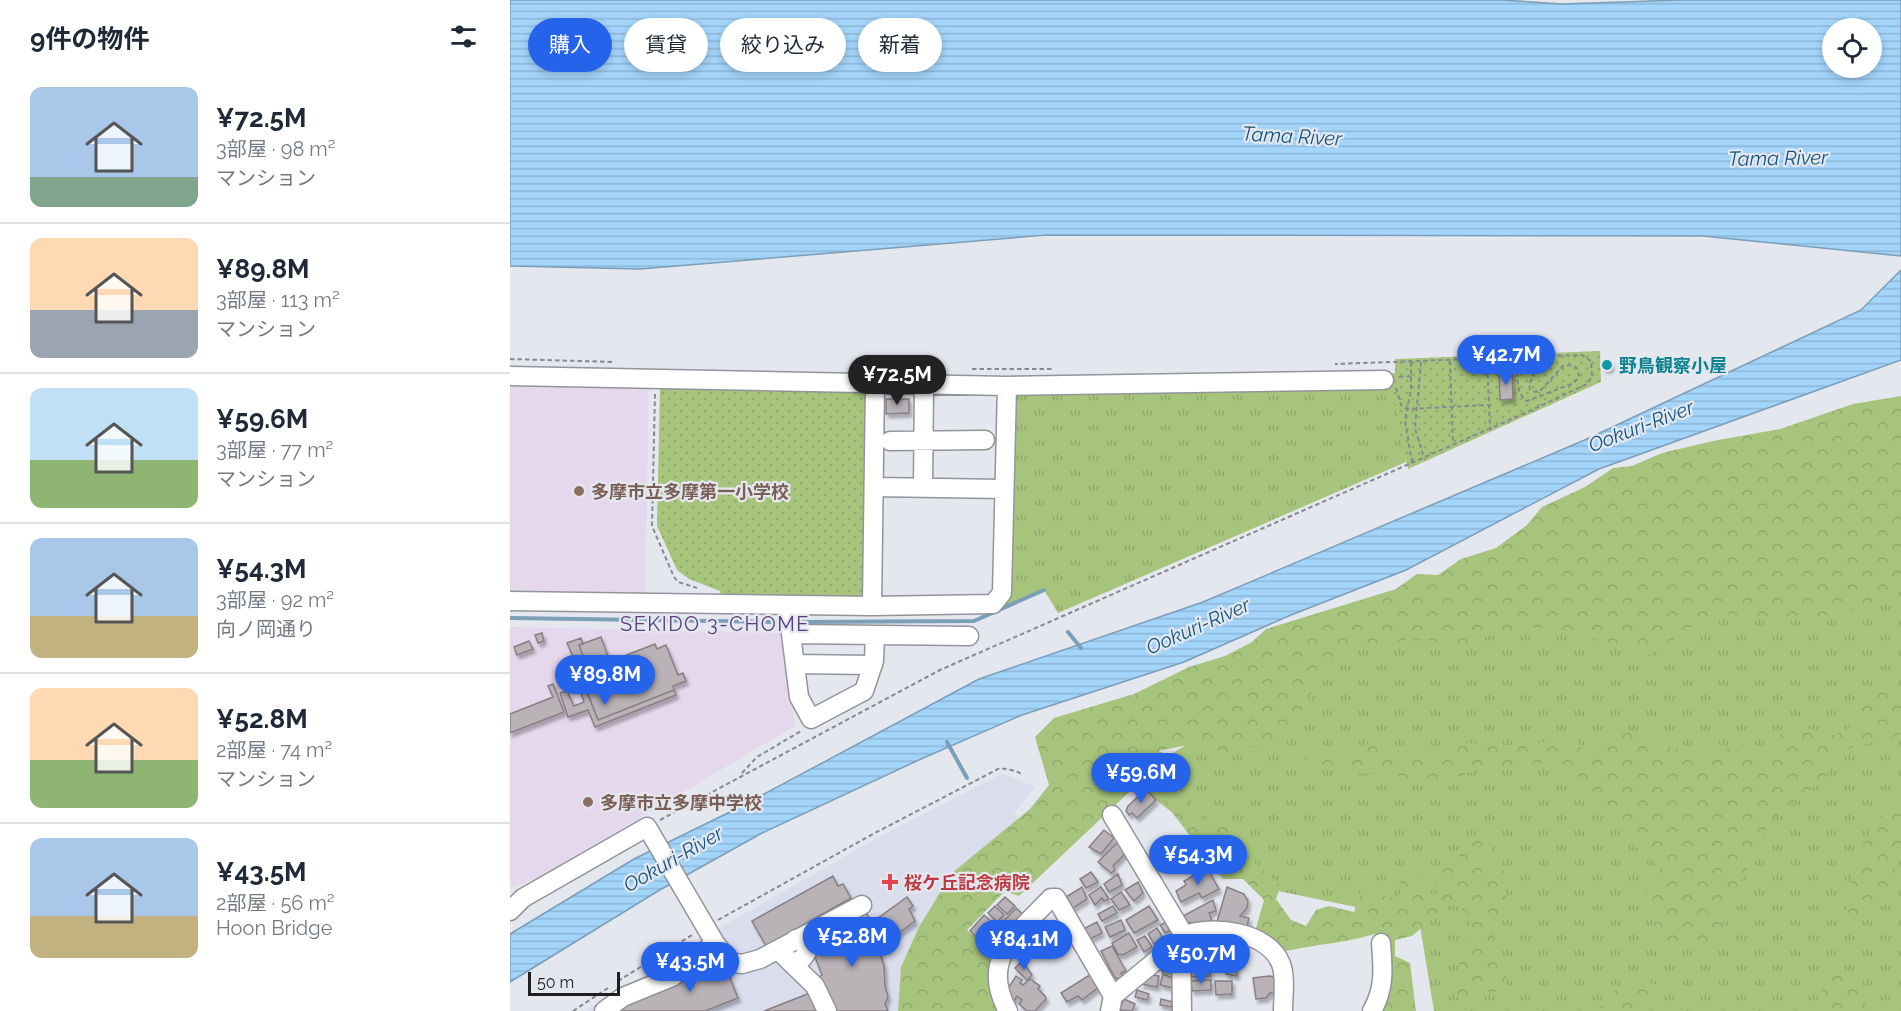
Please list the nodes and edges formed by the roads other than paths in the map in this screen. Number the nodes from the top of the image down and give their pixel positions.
1 (510, 376) edge
2 (1384, 380) road end
3 (875, 384) junction
4 (924, 384) junction
5 (1007, 386) junction
6 (923, 440) junction
7 (986, 440) dead end
8 (890, 441) dead end
9 (874, 487) junction
10 (923, 488) junction
11 (1004, 489) junction
12 (510, 601) edge
13 (873, 606) junction
14 (790, 621) junction
15 (875, 635) junction
16 (969, 636) dead end
17 (795, 664) junction
18 (873, 665) junction
19 (1112, 815) dead end
20 (516, 901) edge
21 (862, 905) dead end
22 (510, 911) edge
23 (1182, 938) junction
24 (795, 939) junction
25 (715, 943) junction
26 (1381, 944) dead end
27 (778, 950) junction
28 (792, 963) junction
29 (1111, 1003) edge
30 (604, 1011) edge
31 (827, 1011) edge
32 (1008, 1011) edge
33 (1182, 1011) edge
34 (1283, 1011) edge
35 (1372, 1011) edge

1 - 3 street
2 - 5 street
3 - 4 street
3 - 9 street
4 - 5 street
4 - 6 street
5 - 11 street
6 - 7 street
6 - 8 street
6 - 10 street
9 - 10 street
9 - 13 street
10 - 11 street
11 - 13 street
12 - 14 street
13 - 14 street
14 - 15 street
14 - 17 street
15 - 16 street
15 - 18 street
17 - 18 street
17 - 18 street
19 - 23 street
20 - 22 street
20 - 25 street
21 - 24 street
23 - 29 street
23 - 33 street
23 - 34 street
24 - 27 street
24 - 28 street
25 - 27 street
25 - 30 street
26 - 35 street
27 - 28 street
28 - 31 street
29 - 32 street

